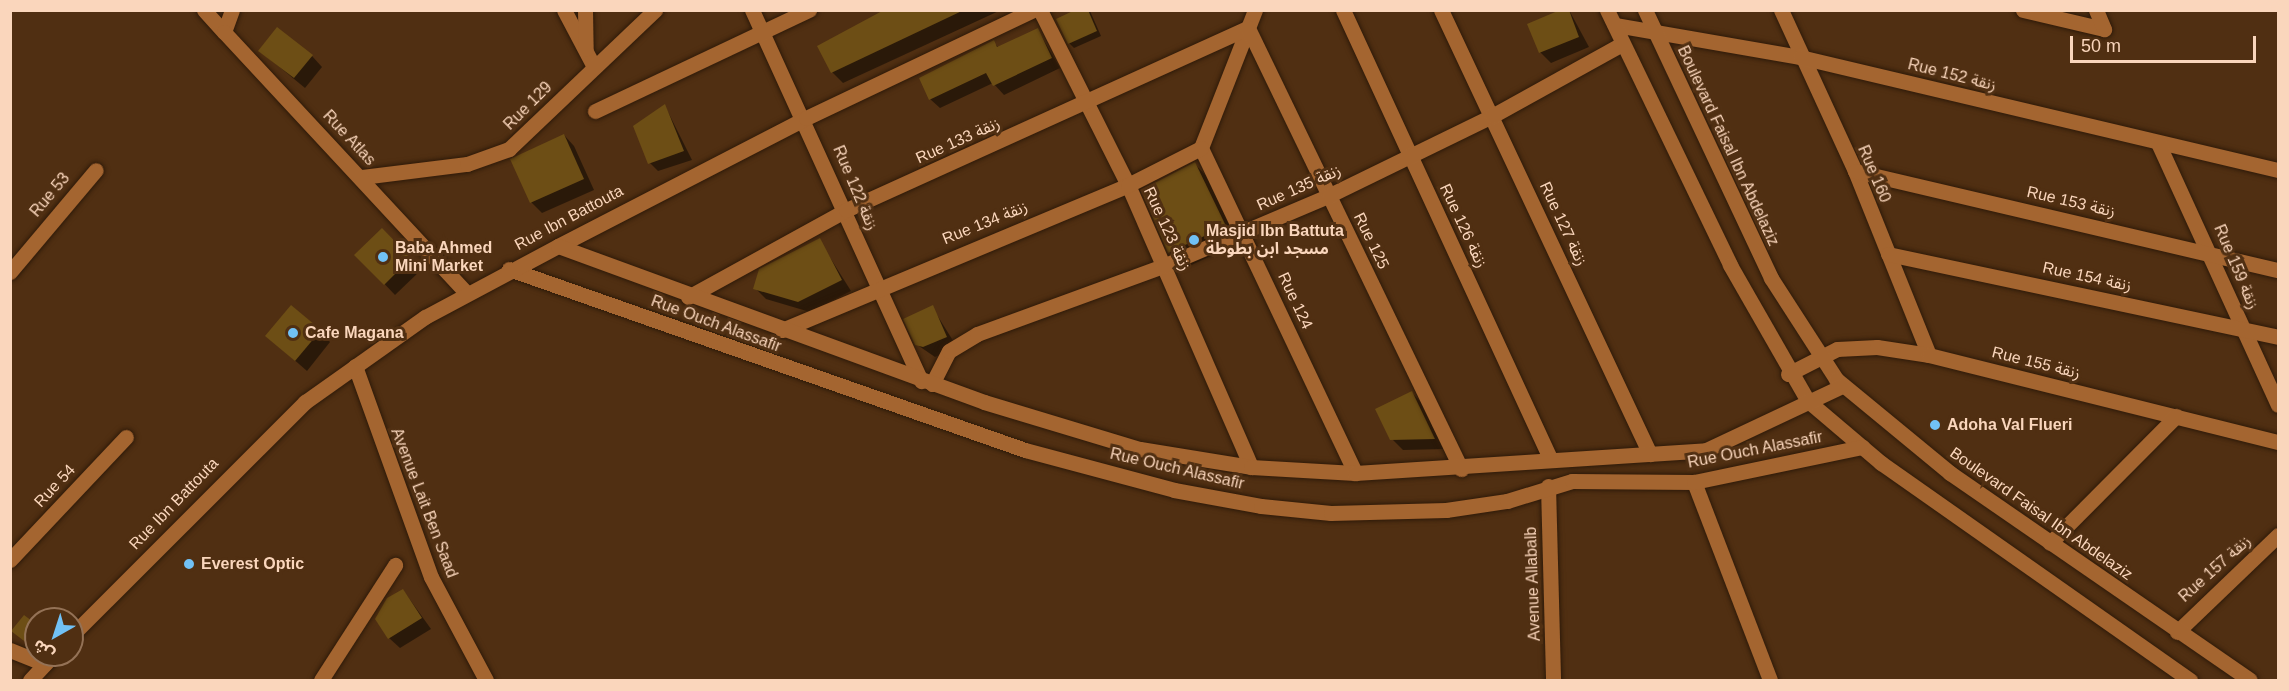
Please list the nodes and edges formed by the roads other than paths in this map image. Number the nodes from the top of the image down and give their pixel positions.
1 (204, 10) edge
2 (232, 10) edge
3 (564, 10) edge
4 (585, 10) edge
5 (656, 10) edge
6 (752, 10) edge
7 (809, 10) edge
8 (1033, 10) edge
9 (1040, 10) edge
10 (1254, 10) edge
11 (1343, 10) edge
12 (1441, 10) edge
13 (1607, 10) edge
14 (1645, 10) edge
15 (1780, 10) edge
16 (2023, 10) edge
17 (2096, 10) edge
18 (1615, 25) junction
19 (1248, 28) junction
20 (224, 32) junction
21 (762, 33) junction
22 (1656, 34) junction
23 (1620, 45) junction
24 (1800, 57) junction
25 (590, 59) junction
26 (1088, 104) junction
27 (595, 111) dead end
28 (1492, 116) junction
29 (806, 118) junction
30 (2158, 143) junction
31 (1201, 148) junction
32 (1411, 155) junction
33 (96, 170) dead end
34 (2278, 170) edge
35 (1855, 171) junction
36 (362, 177) junction
37 (1128, 184) junction
38 (1330, 195) junction
39 (846, 210) junction
40 (1243, 233) junction
41 (558, 246) junction
42 (2212, 253) junction
43 (1888, 254) junction
44 (1163, 266) junction
45 (509, 270) junction
46 (2278, 270) edge
47 (10, 272) edge
48 (877, 286) junction
49 (466, 292) junction
50 (688, 297) junction
51 (2243, 328) junction
52 (783, 330) junction
53 (2278, 337) edge
54 (1929, 354) junction
55 (1820, 356) junction
56 (355, 366) junction
57 (1788, 374) junction
58 (927, 383) junction
59 (1842, 386) junction
60 (1808, 401) junction
61 (2278, 405) edge
62 (2176, 416) junction
63 (126, 437) dead end
64 (2278, 442) edge
65 (1862, 447) junction
66 (1650, 454) junction
67 (1550, 457) junction
68 (1251, 466) junction
69 (1461, 469) junction
70 (1356, 473) junction
71 (1694, 482) junction
72 (1548, 486) junction
73 (2278, 535) edge
74 (2050, 543) junction
75 (10, 560) edge
76 (395, 566) dead end
77 (84, 623) edge
78 (2177, 632) junction
79 (43, 667) edge
80 (2249, 680) edge
81 (30, 681) edge
82 (321, 681) edge
83 (486, 681) edge
84 (1553, 681) edge
85 (1770, 681) edge
86 (2190, 681) edge

1 - 20 street, Rue Atlas
2 - 20 street
3 - 25 street
4 - 25 street
5 - 25 street, Rue 129
6 - 21 street, Rue 122 زنقة
7 - 21 street
8 - 29 street, Rue Ibn Battouta
9 - 26 street, Rue 123 زنقة
10 - 19 street
11 - 32 street, Rue 126 زنقة
12 - 28 street, Rue 127 زنقة
13 - 18 street
14 - 22 street, Boulevard Faisal Ibn Abdelaziz
15 - 24 street, Rue 160
16 - 17 street
18 - 22 street, Rue 152 زنقة
18 - 23 street
19 - 26 street, Rue 133 زنقة
19 - 31 street
19 - 38 street, Rue 125
20 - 36 street, Rue Atlas
21 - 27 street
21 - 29 street, Rue 122 زنقة
22 - 24 street, Rue 152 زنقة
22 - 55 street, Boulevard Faisal Ibn Abdelaziz
23 - 28 street, Rue 135 زنقة
23 - 57 street
24 - 30 street, Rue 152 زنقة
24 - 35 street, Rue 160
25 - 36 street, Rue 129
26 - 37 street, Rue 123 زنقة
26 - 39 street, Rue 133 زنقة
28 - 32 street, Rue 135 زنقة
28 - 66 street, Rue 127 زنقة
29 - 39 street, Rue 122 زنقة
29 - 41 street, Rue Ibn Battouta
30 - 34 street, Rue 152 زنقة
30 - 42 street, Rue 159 زنقة
31 - 37 street, Rue 134 زنقة
31 - 40 street, Rue 124
32 - 38 street, Rue 135 زنقة
32 - 67 street, Rue 126 زنقة
33 - 47 street, Rue 53
35 - 42 street, Rue 153 زنقة
35 - 43 street, Rue 160
36 - 49 street, Rue Atlas
37 - 44 street, Rue 123 زنقة
37 - 48 street, Rue 134 زنقة
38 - 40 street, Rue 135 زنقة
38 - 69 street, Rue 125
39 - 48 street, Rue 122 زنقة
39 - 50 street, Rue 133 زنقة
40 - 44 street, Rue 135 زنقة
40 - 70 street, Rue 124
41 - 45 street, Rue Ibn Battouta
41 - 50 street, Rue Ouch Alassafir
42 - 46 street, Rue 153 زنقة
42 - 51 street, Rue 159 زنقة
43 - 51 street, Rue 154 زنقة
43 - 54 street, Rue 160
44 - 58 street, Rue 135 زنقة
44 - 68 street, Rue 123 زنقة
45 - 49 street, Rue Ibn Battouta
45 - 72 street, Rue Ouch Alassafir
48 - 52 street, Rue 134 زنقة
48 - 58 street, Rue 122 زنقة
49 - 56 street, Rue Ibn Battouta
50 - 52 street, Rue Ouch Alassafir
51 - 53 street, Rue 154 زنقة
51 - 61 street, Rue 159 زنقة
52 - 58 street, Rue Ouch Alassafir
54 - 55 street, Rue 155 زنقة
54 - 62 street, Rue 155 زنقة
55 - 57 street, Rue 155 زنقة
55 - 59 street, Boulevard Faisal Ibn Abdelaziz
56 - 77 street, Rue Ibn Battouta
56 - 83 street, Avenue Lait Ben Saad
57 - 60 street
58 - 68 street, Rue Ouch Alassafir
59 - 60 street, Rue Ouch Alassafir
59 - 74 street, Boulevard Faisal Ibn Abdelaziz
60 - 65 street
60 - 66 street, Rue Ouch Alassafir
62 - 64 street, Rue 155 زنقة
62 - 74 street
63 - 75 street, Rue 54
65 - 71 street, Rue Ouch Alassafir
65 - 86 street
66 - 67 street, Rue Ouch Alassafir
67 - 69 street, Rue Ouch Alassafir
68 - 70 street, Rue Ouch Alassafir
69 - 70 street, Rue Ouch Alassafir
71 - 72 street, Rue Ouch Alassafir
71 - 85 street
72 - 84 street, Avenue Allabalb
73 - 78 street, Rue 157 زنقة
74 - 78 street, Boulevard Faisal Ibn Abdelaziz
76 - 82 street
78 - 80 street, Boulevard Faisal Ibn Abdelaziz
79 - 81 street

